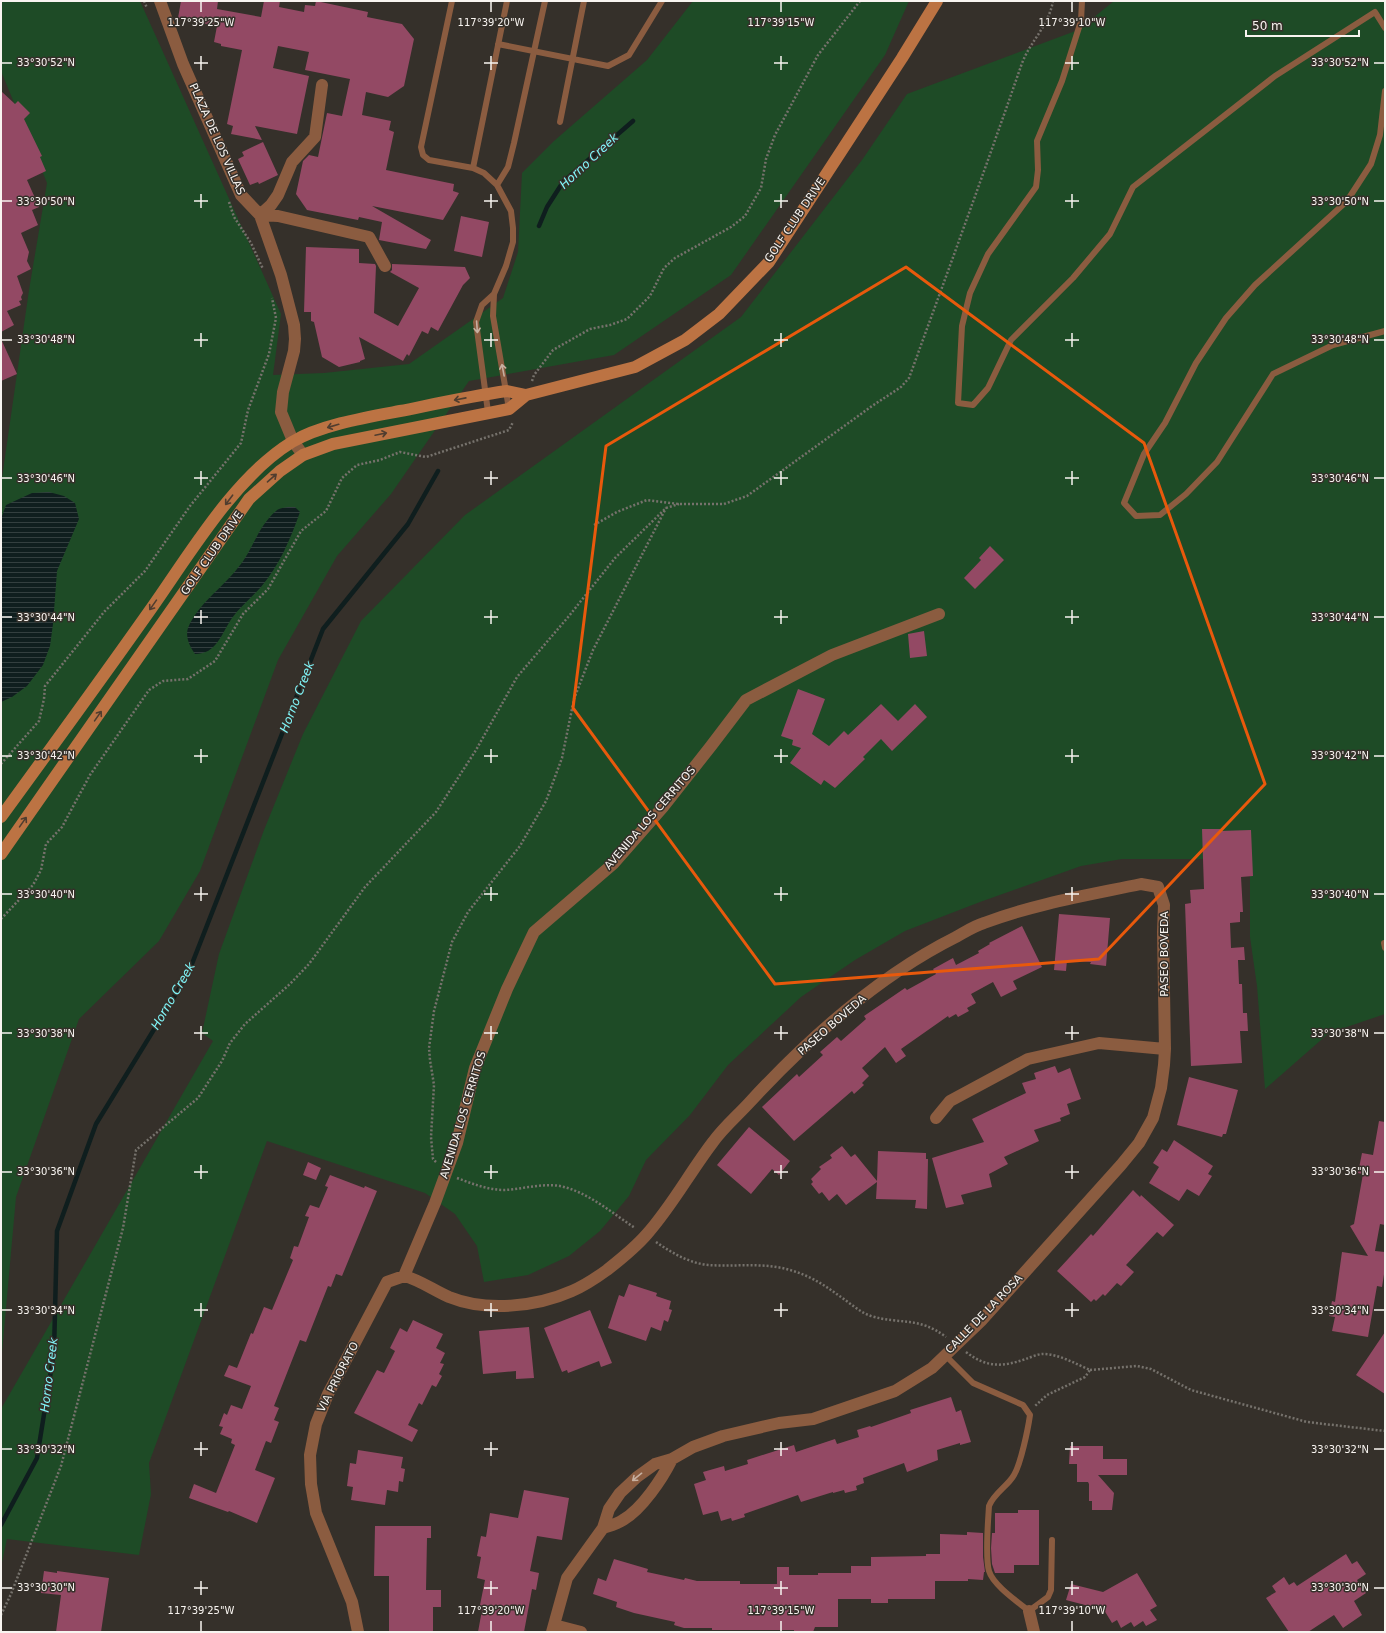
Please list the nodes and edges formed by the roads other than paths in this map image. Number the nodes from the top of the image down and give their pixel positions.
1 (160, 1) edge
2 (452, 1) edge
3 (507, 1) edge
4 (545, 1) edge
5 (584, 1) edge
6 (662, 1) edge
7 (937, 1) edge
8 (1082, 1) edge
9 (1385, 28) edge
10 (498, 44) junction
11 (534, 51) junction
12 (572, 59) junction
13 (322, 85) dead end
14 (1385, 91) edge
15 (560, 122) dead end
16 (473, 168) junction
17 (497, 185) junction
18 (260, 215) junction
19 (385, 266) dead end
20 (494, 294) junction
21 (1385, 331) edge
22 (506, 391) junction
23 (486, 394) junction
24 (526, 395) junction
25 (509, 409) junction
26 (488, 412) junction
27 (293, 441) junction
28 (303, 456) junction
29 (939, 614) dead end
30 (1, 817) edge
31 (1, 854) edge
32 (1165, 1049) junction
33 (936, 1118) dead end
34 (404, 1276) junction
35 (945, 1356) junction
36 (672, 1459) junction
37 (602, 1528) junction
38 (1052, 1540) dead end
39 (1029, 1611) junction
40 (553, 1628) edge
41 (358, 1632) edge
42 (580, 1632) edge
43 (1034, 1632) edge

1 - 18 street, PLAZA DE LOS VILLAS
2 - 16 lane
3 - 10 lane
4 - 11 lane
5 - 12 lane
6 - 12 lane
7 - 24 street, GOLF CLUB DRIVE
8 - 9 lane
10 - 11 lane
10 - 16 lane
11 - 12 lane
11 - 17 lane
12 - 15 lane
13 - 18 street
14 - 21 lane
16 - 17 lane
17 - 20 lane
18 - 19 street
18 - 27 street, PLAZA DE LOS VILLAS
22 -> 20 lane
20 -> 23 lane
22 - 23 street, GOLF CLUB DRIVE
22 - 24 street, GOLF CLUB DRIVE
22 - 25 lane
23 - 26 lane
23 -> 27 street, GOLF CLUB DRIVE
24 - 25 street, GOLF CLUB DRIVE
25 - 26 street, GOLF CLUB DRIVE
28 -> 26 street, GOLF CLUB DRIVE
27 - 28 street, PLAZA DE LOS VILLAS
27 -> 30 street, GOLF CLUB DRIVE
31 -> 28 street, GOLF CLUB DRIVE
29 - 34 street, AVENIDA LOS CERRITOS
32 - 33 street
32 - 34 street, PASEO BOVEDA
32 - 35 street, CALLE DE LA ROSA
34 - 41 street, VIA PRIORATO
35 - 36 street, CALLE DE LA ROSA
35 - 39 lane
36 - 37 street
36 -> 37 street, CALLE DE LA ROSA
37 - 40 street, CALLE DE LA ROSA
38 - 39 lane
39 - 43 street
40 - 42 street

